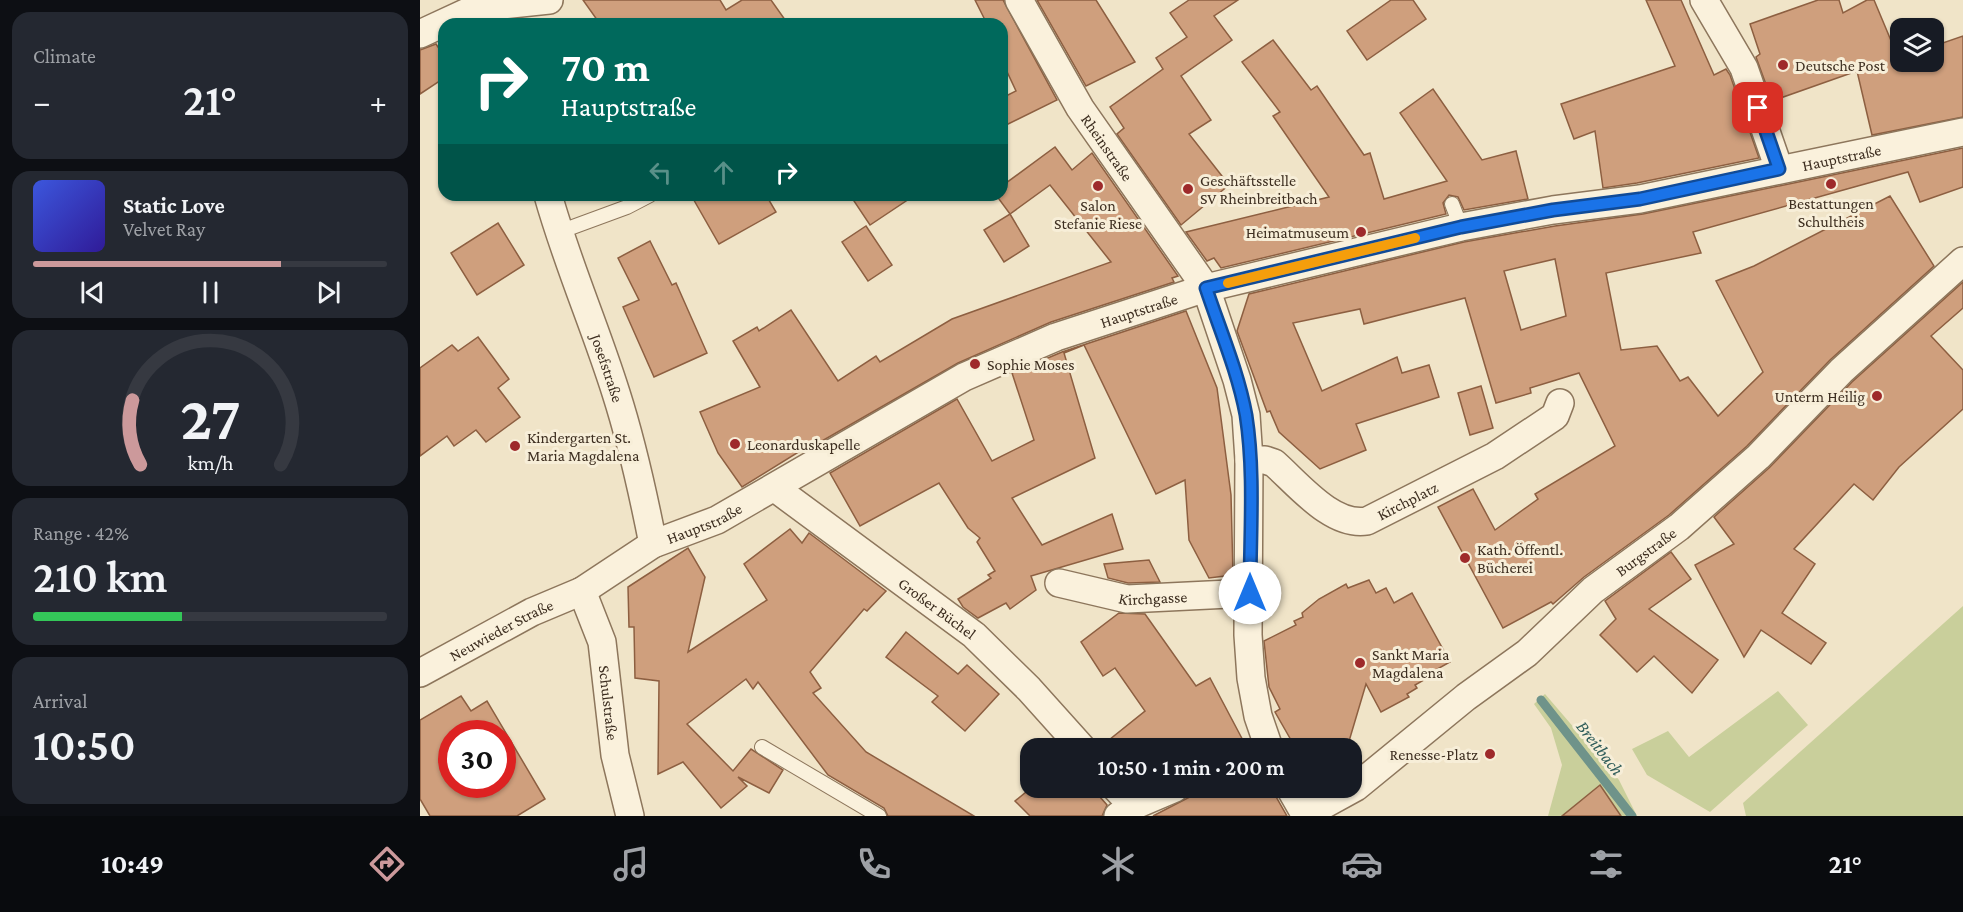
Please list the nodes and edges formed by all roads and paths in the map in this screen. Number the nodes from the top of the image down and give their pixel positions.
1 (549, 0) edge
2 (1019, 0) edge
3 (1704, 0) edge
4 (503, 9) edge
5 (454, 18) edge
6 (438, 26) edge
7 (420, 34) edge
8 (1963, 132) edge
9 (1779, 169) junction
10 (550, 201) edge
11 (635, 201) edge
12 (559, 232) junction
13 (1963, 261) edge
14 (1206, 288) junction
15 (1560, 404) dead end
16 (1249, 460) junction
17 (781, 484) junction
18 (653, 544) junction
19 (1059, 583) dead end
20 (582, 591) junction
21 (1250, 593) junction
22 (420, 673) edge
23 (1073, 738) edge
24 (1263, 738) edge
25 (762, 747) dead end
26 (1139, 798) edge
27 (1296, 798) edge
28 (1122, 803) edge
29 (1306, 815) edge
30 (630, 816) edge
31 (879, 816) edge

1 - 4 street
2 - 14 street, Rheinstraße
3 - 9 street
4 - 5 street
6 - 7 street
8 - 9 street, Hauptstraße
9 - 14 street, Hauptstraße
10 - 12 street, Josefstraße
11 - 12 lane
12 - 18 street, Josefstraße
13 - 29 street, Burgstraße
14 - 16 street
14 - 17 street, Hauptstraße
15 - 16 street, Kirchplatz
16 - 21 street
17 - 18 street, Hauptstraße
17 - 23 street, Großer Büchel
18 - 20 street, Hauptstraße
19 - 21 street, Kirchgasse
20 - 22 street, Neuwieder Straße
20 - 30 street, Schulstraße
21 - 24 street
25 - 31 lane
26 - 28 street
27 - 29 street

